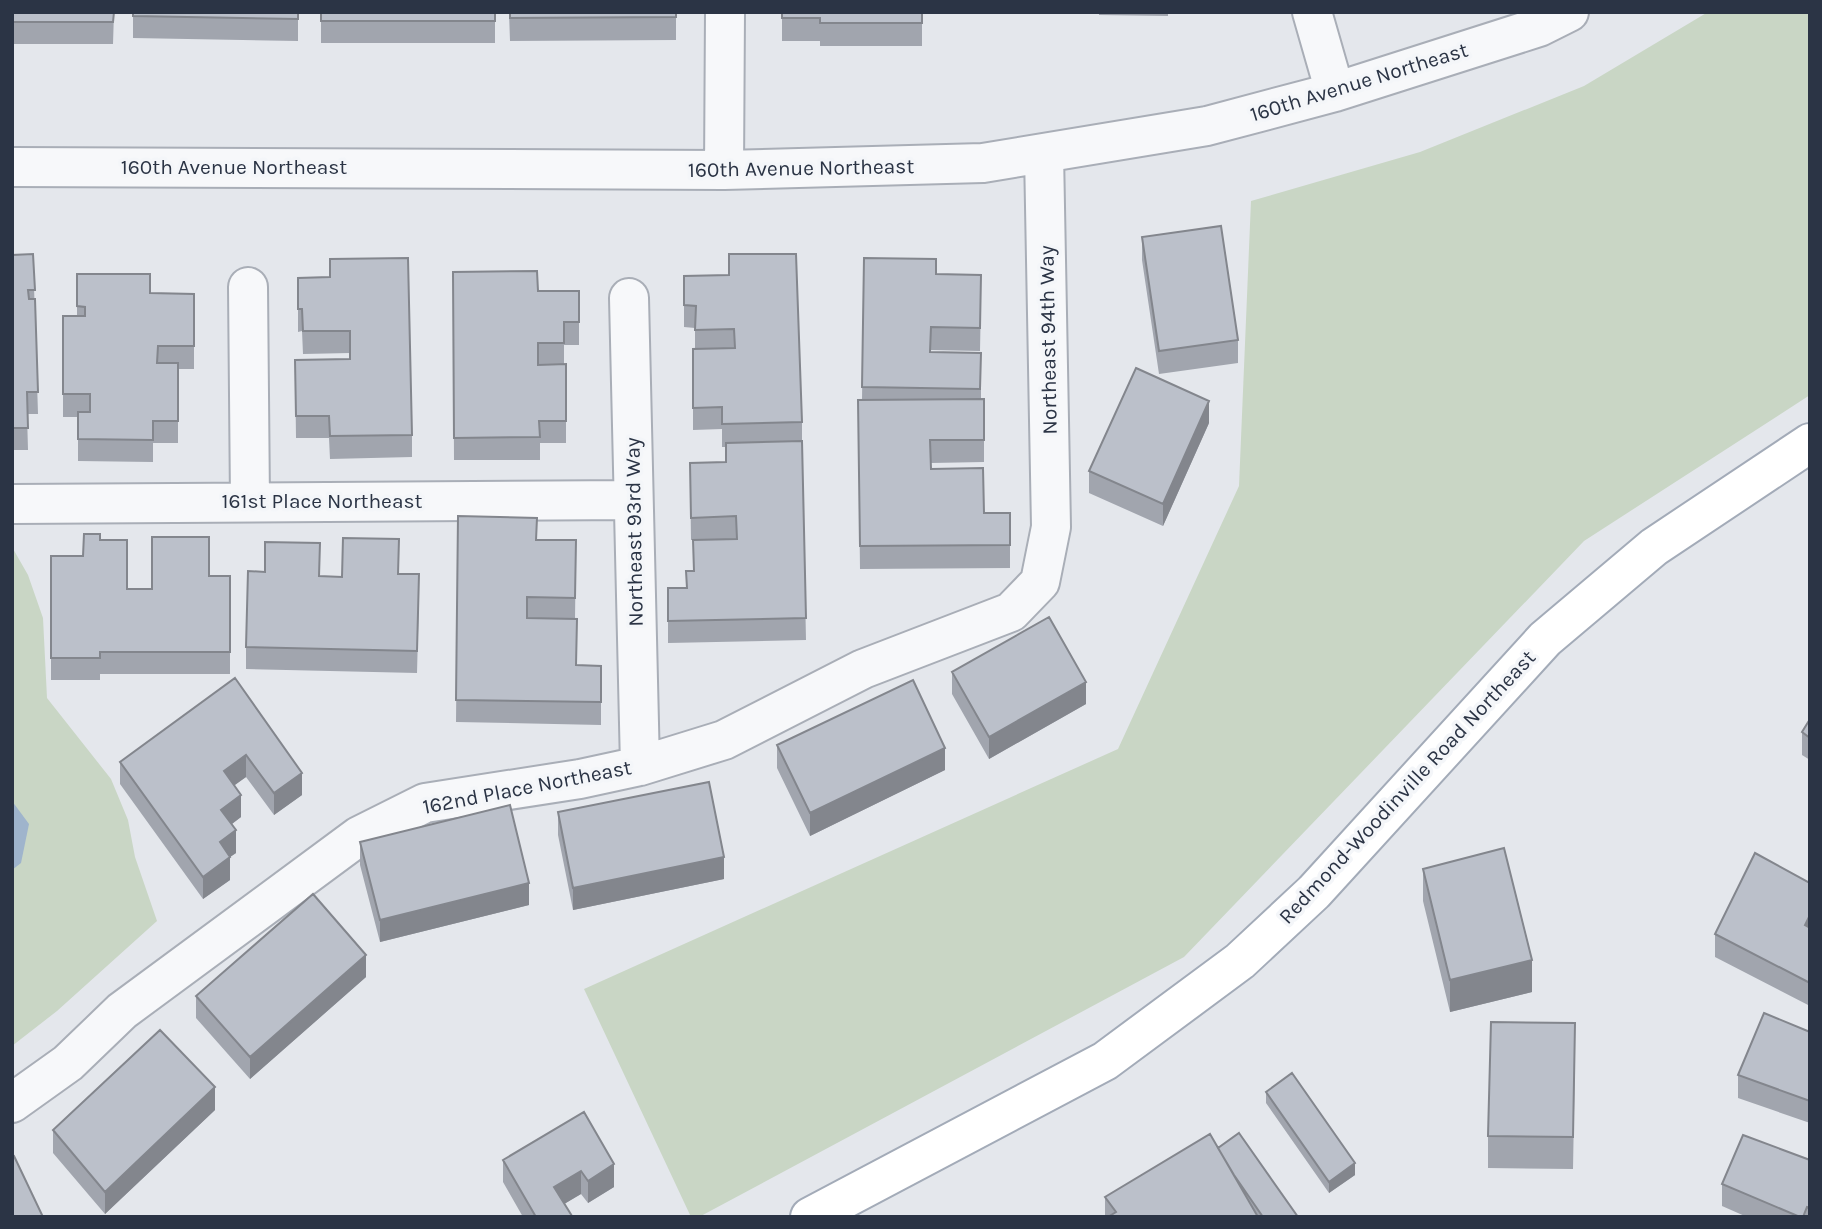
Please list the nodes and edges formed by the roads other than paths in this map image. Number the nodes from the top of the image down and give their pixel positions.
1 (725, 12) edge
2 (1312, 12) edge
3 (1569, 12) edge
4 (1335, 92) junction
5 (1044, 153) junction
6 (12, 167) edge
7 (724, 170) junction
8 (248, 287) dead end
9 (629, 298) dead end
10 (1810, 443) edge
11 (633, 500) junction
12 (250, 502) junction
13 (12, 504) edge
14 (1051, 527) joint
15 (640, 766) junction
16 (12, 1103) edge
17 (810, 1217) edge

1 - 7 street
2 - 4 street
3 - 4 street, 160th Avenue Northeast
4 - 5 street, 160th Avenue Northeast
5 - 7 street, 160th Avenue Northeast
5 - 14 street, Northeast 94th Way
6 - 7 street, 160th Avenue Northeast
8 - 12 street
9 - 11 street, Northeast 93rd Way
10 - 17 main road, Redmond-Woodinville Road Northeast
11 - 12 street, 161st Place Northeast
11 - 15 street, Northeast 93rd Way
12 - 13 street, 161st Place Northeast
14 - 15 street, 162nd Place Northeast
15 - 16 street, 162nd Place Northeast

